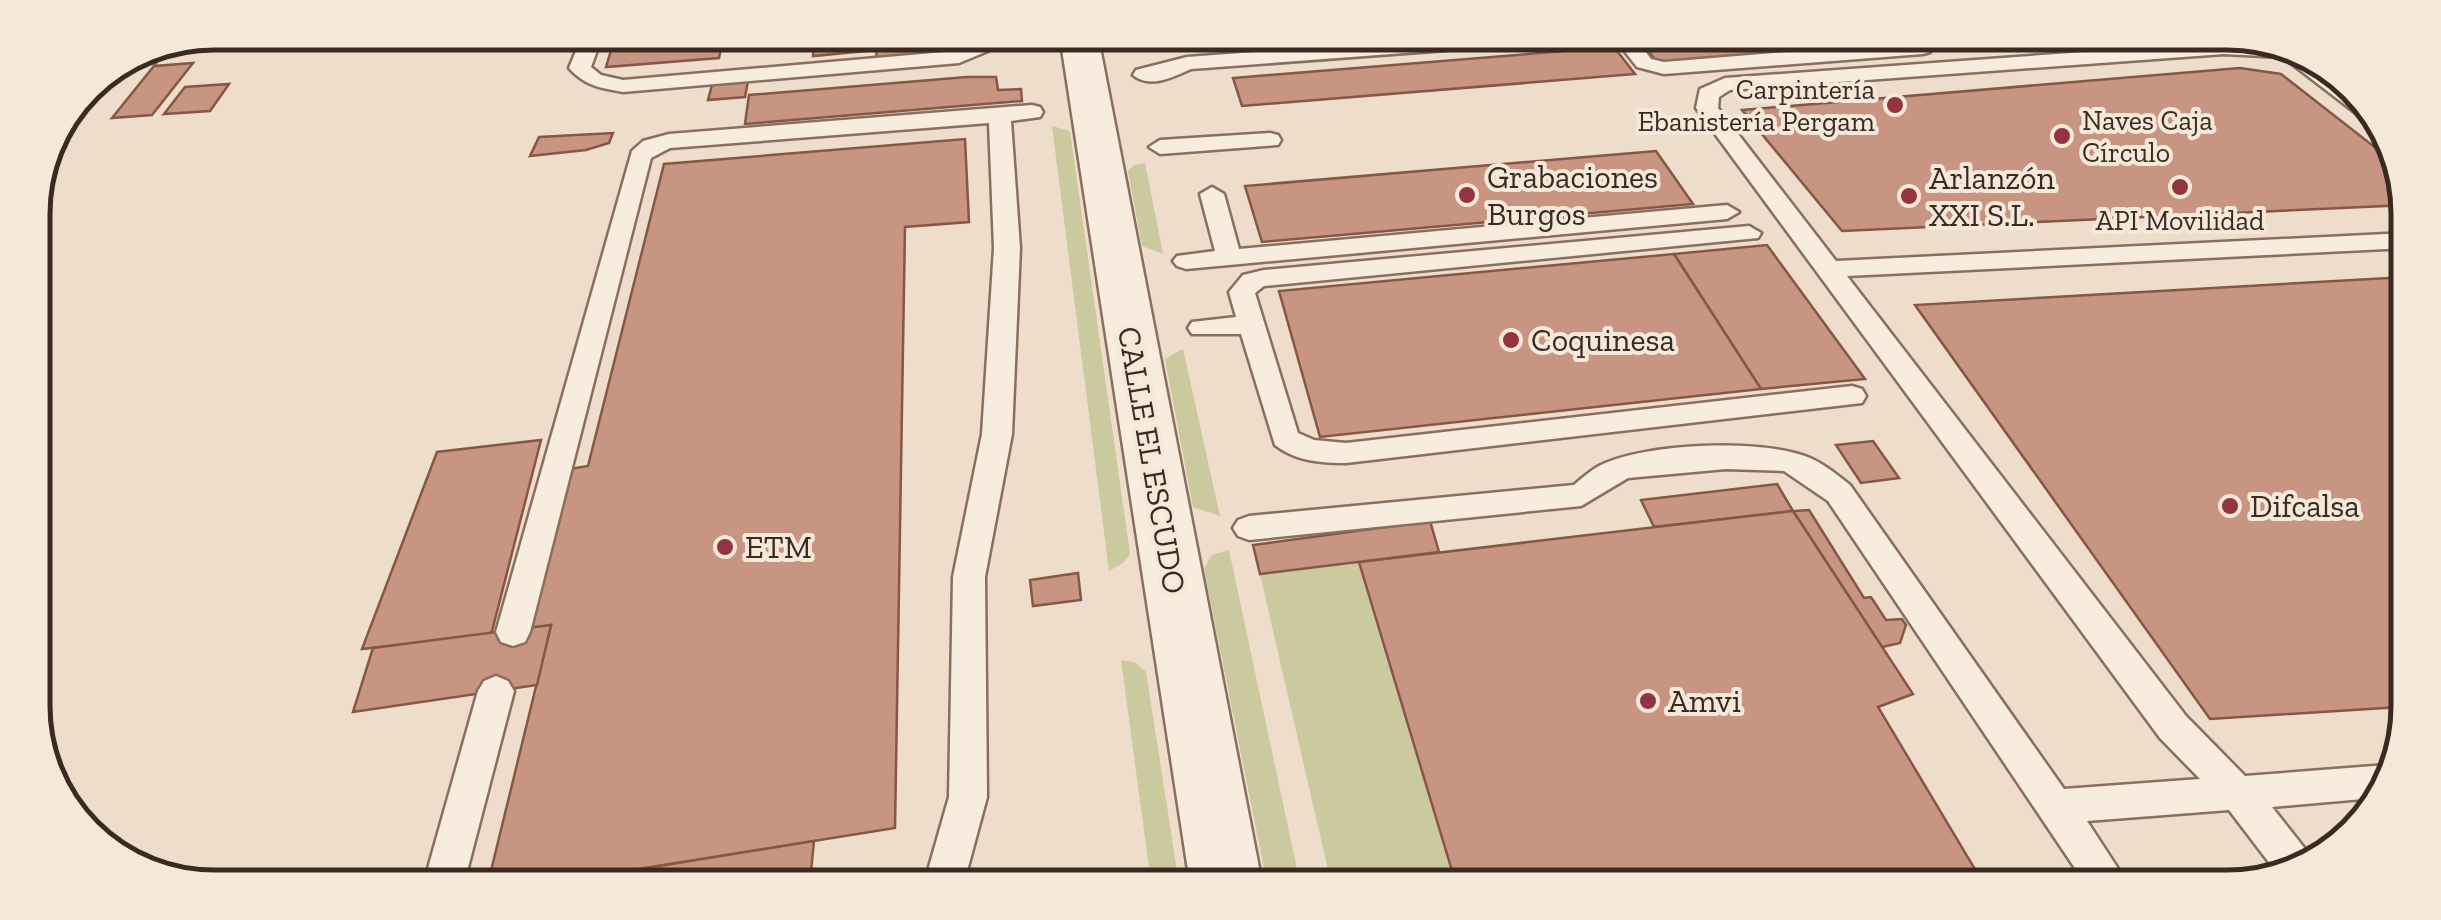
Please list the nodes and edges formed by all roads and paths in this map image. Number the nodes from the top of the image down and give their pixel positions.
1 (587, 50) edge
2 (979, 50) edge
3 (1081, 50) edge
4 (1183, 50) edge
5 (1364, 50) edge
6 (1634, 50) edge
7 (1897, 50) edge
8 (2190, 50) edge
9 (1187, 63) junction
10 (1144, 75) dead end
11 (1032, 112) dead end
12 (1000, 114) junction
13 (1270, 140) dead end
14 (1160, 147) dead end
15 (1212, 194) dead end
16 (1727, 212) dead end
17 (1749, 234) dead end
18 (2391, 241) edge
19 (1230, 257) junction
20 (1186, 261) dead end
21 (1828, 269) junction
22 (1250, 325) junction
23 (1202, 328) dead end
24 (1852, 396) dead end
25 (1249, 528) dead end
26 (513, 632) dead end
27 (496, 691) dead end
28 (2372, 782) edge
29 (2238, 793) junction
30 (2056, 807) junction
31 (2290, 858) edge
32 (447, 870) edge
33 (949, 870) edge
34 (1224, 870) edge
35 (2099, 870) edge

1 - 2 lane
3 - 34 street, CALLE EL ESCUDO
4 - 9 lane
5 - 9 lane
6 - 7 lane
8 - 21 lane
9 - 10 lane
11 - 12 lane
12 - 26 lane
12 - 33 lane
13 - 14 lane
15 - 19 lane
16 - 19 lane
17 - 22 lane
18 - 21 lane
19 - 20 lane
21 - 29 lane
22 - 23 lane
22 - 24 lane
25 - 30 lane
27 - 32 lane
28 - 29 lane
29 - 30 lane
29 - 31 lane
30 - 35 lane

